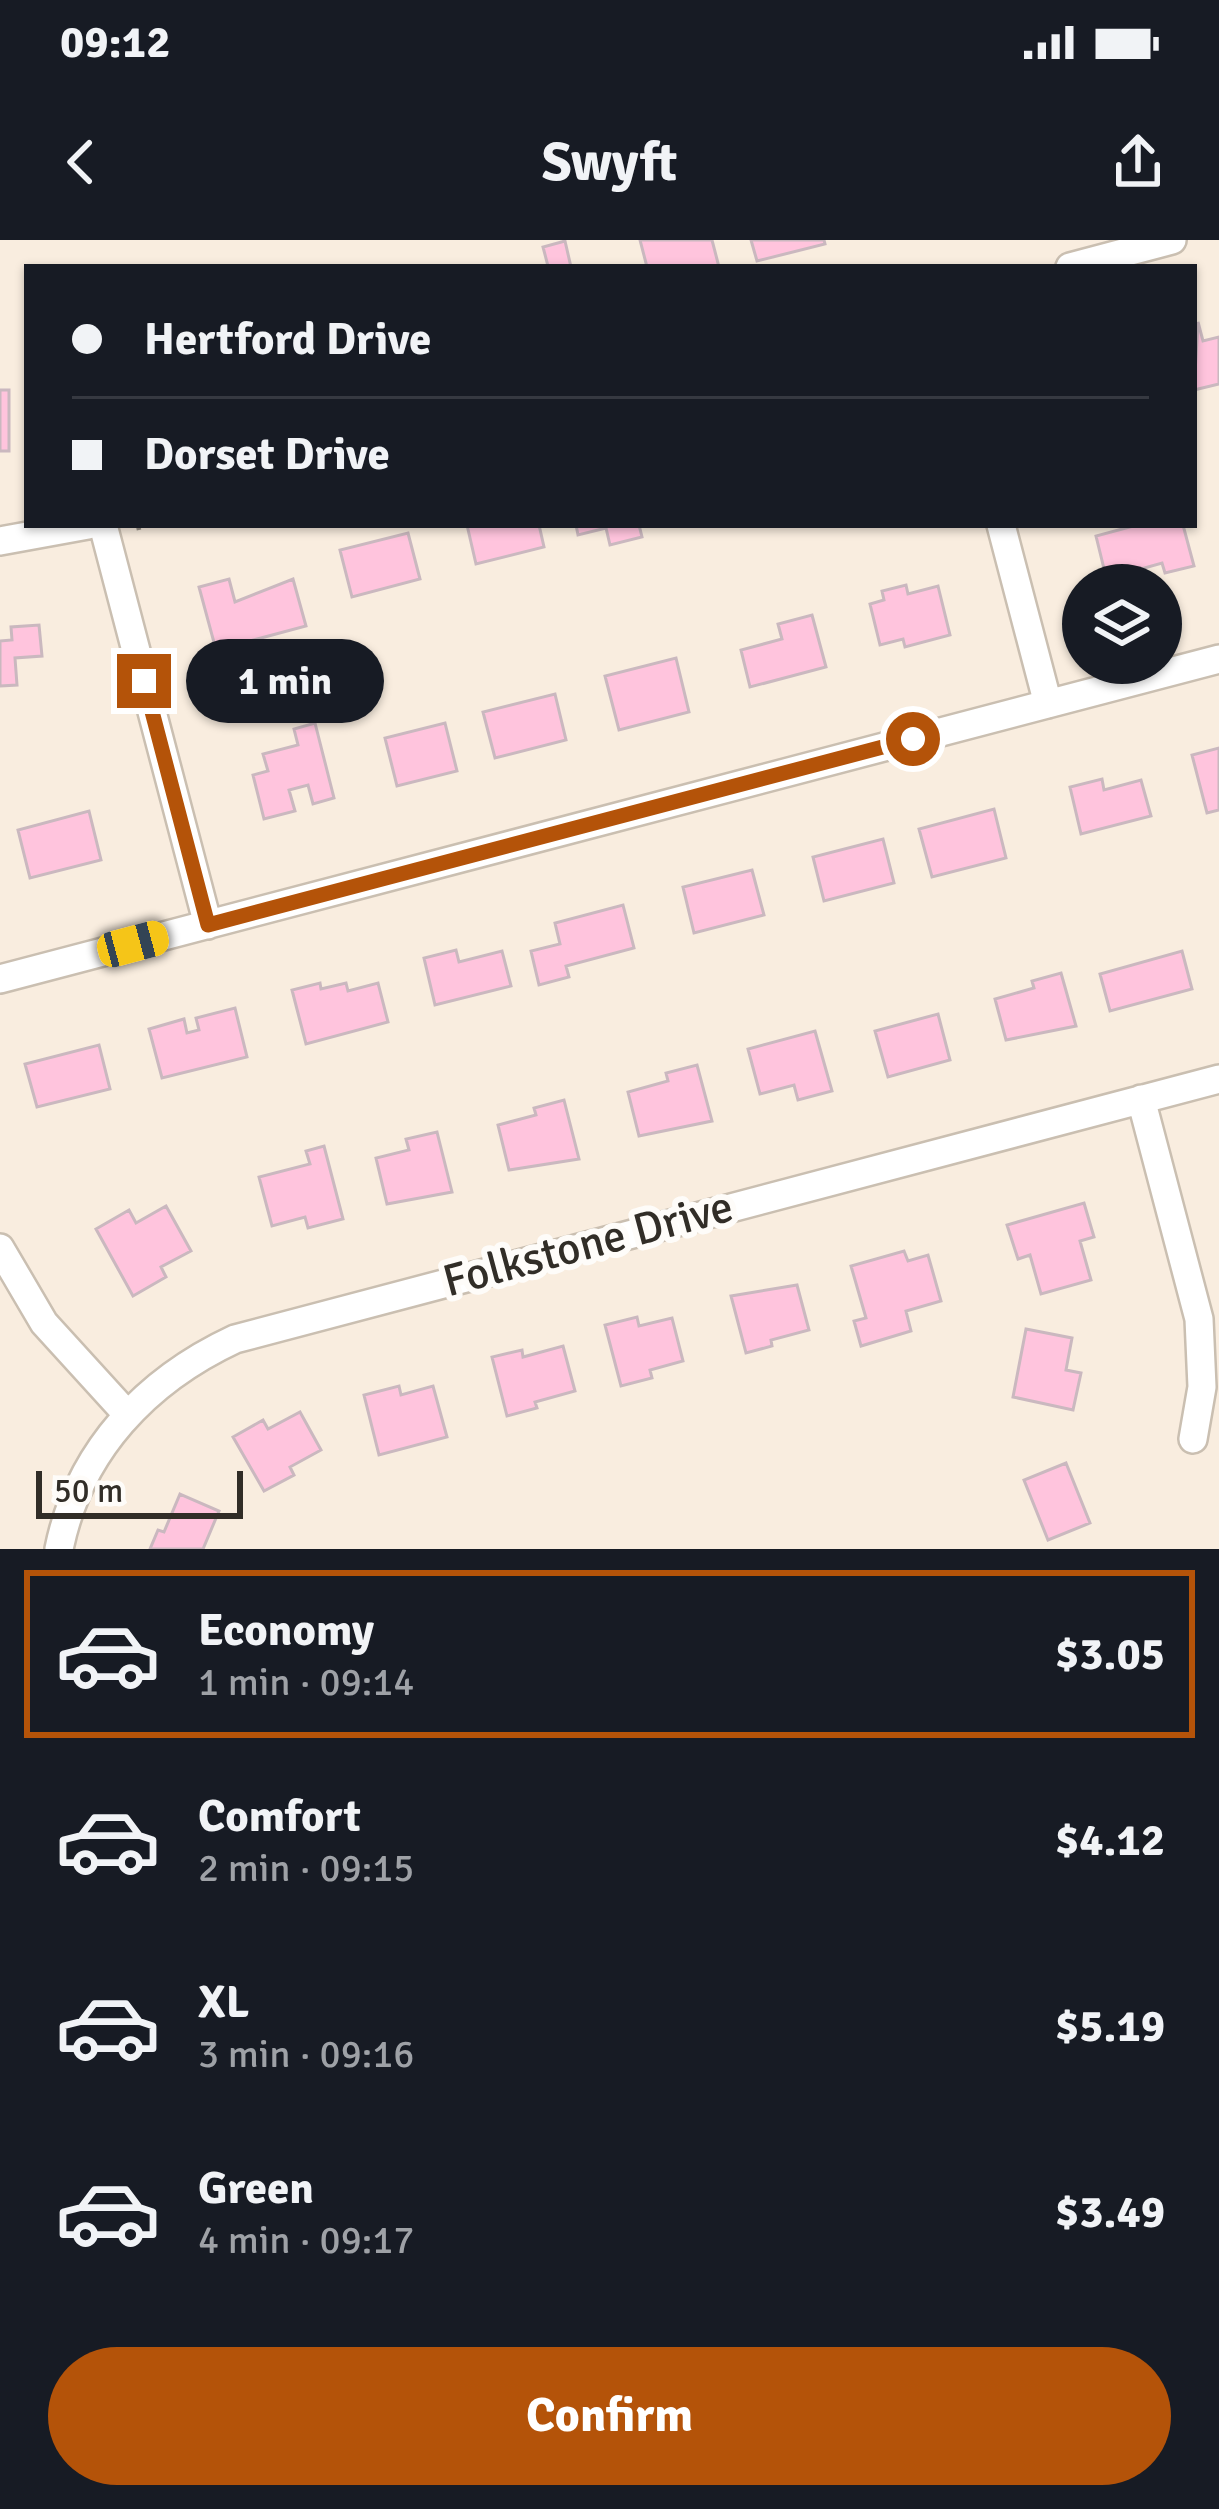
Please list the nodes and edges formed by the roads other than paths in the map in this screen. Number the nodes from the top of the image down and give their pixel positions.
1 (1172, 240) edge
2 (1081, 264) edge
3 (72, 528) edge
4 (104, 528) edge
5 (1002, 528) edge
6 (0, 541) edge
7 (1219, 659) edge
8 (1048, 704) junction
9 (208, 925) junction
10 (0, 979) edge
11 (1219, 1078) edge
12 (1141, 1099) junction
13 (0, 1248) edge
14 (126, 1413) junction
15 (1193, 1438) dead end
16 (59, 1549) edge

1 - 2 street
3 - 6 street
4 - 9 street
5 - 8 street
7 - 8 street
8 - 9 street
9 - 10 street
11 - 12 street, Folkstone Drive
12 - 14 street, Folkstone Drive
12 - 15 street
13 - 14 street
14 - 16 street, Folkstone Drive

